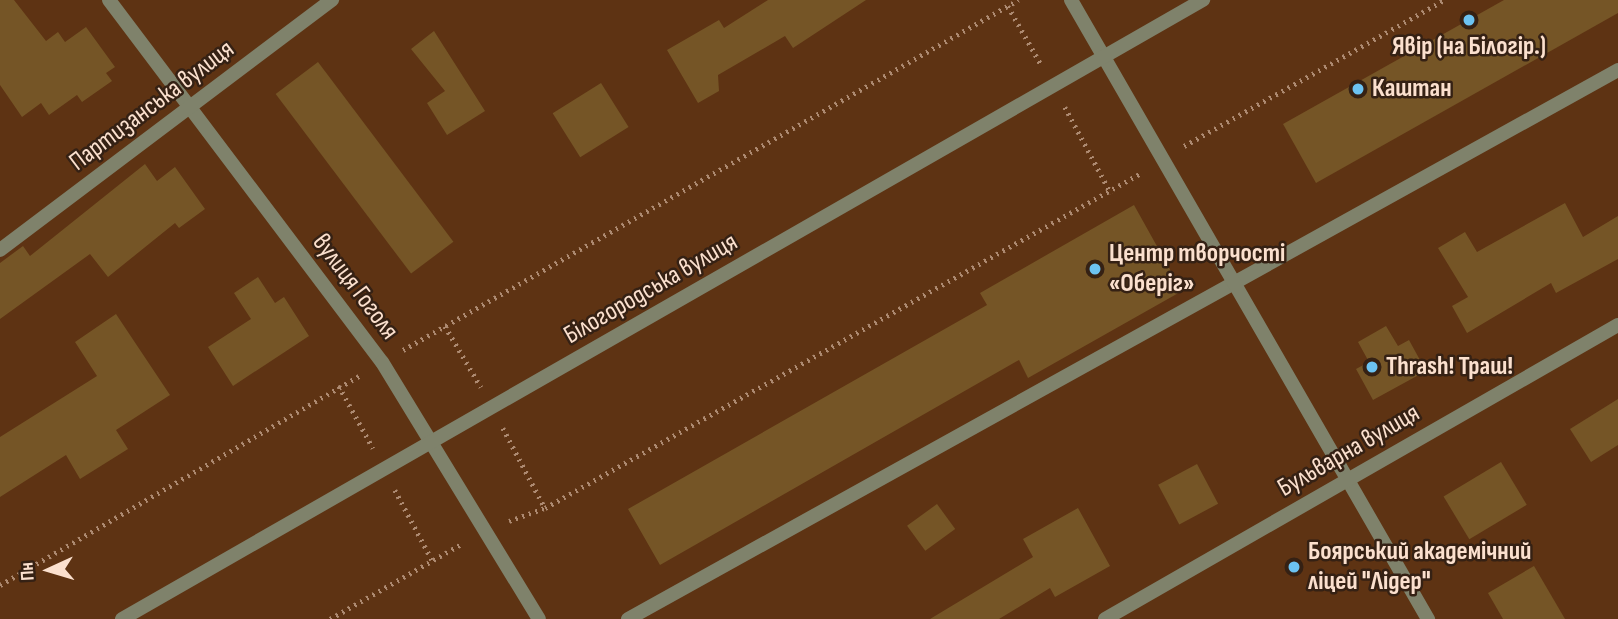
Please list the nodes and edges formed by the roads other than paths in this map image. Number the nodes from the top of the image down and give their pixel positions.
1 (109, 0) edge
2 (332, 0) edge
3 (1071, 0) edge
4 (1203, 0) edge
5 (1105, 55) junction
6 (1618, 70) edge
7 (190, 109) junction
8 (0, 250) edge
9 (1239, 283) junction
10 (1618, 325) edge
11 (433, 443) junction
12 (1352, 477) junction
13 (122, 619) edge
14 (539, 619) edge
15 (628, 619) edge
16 (1105, 619) edge
17 (1428, 619) edge

1 - 7 street, вулиця Гоголя
2 - 7 street, Партизанська вулиця
3 - 5 street
4 - 5 street, Білогородська вулиця
5 - 9 street
5 - 11 street, Білогородська вулиця
6 - 9 street
7 - 8 street, Партизанська вулиця
7 - 11 street, вулиця Гоголя
9 - 12 street
9 - 15 street
10 - 12 street, Бульварна вулиця
11 - 13 street, Білогородська вулиця
11 - 14 street, вулиця Гоголя
12 - 16 street, Бульварна вулиця
12 - 17 street

